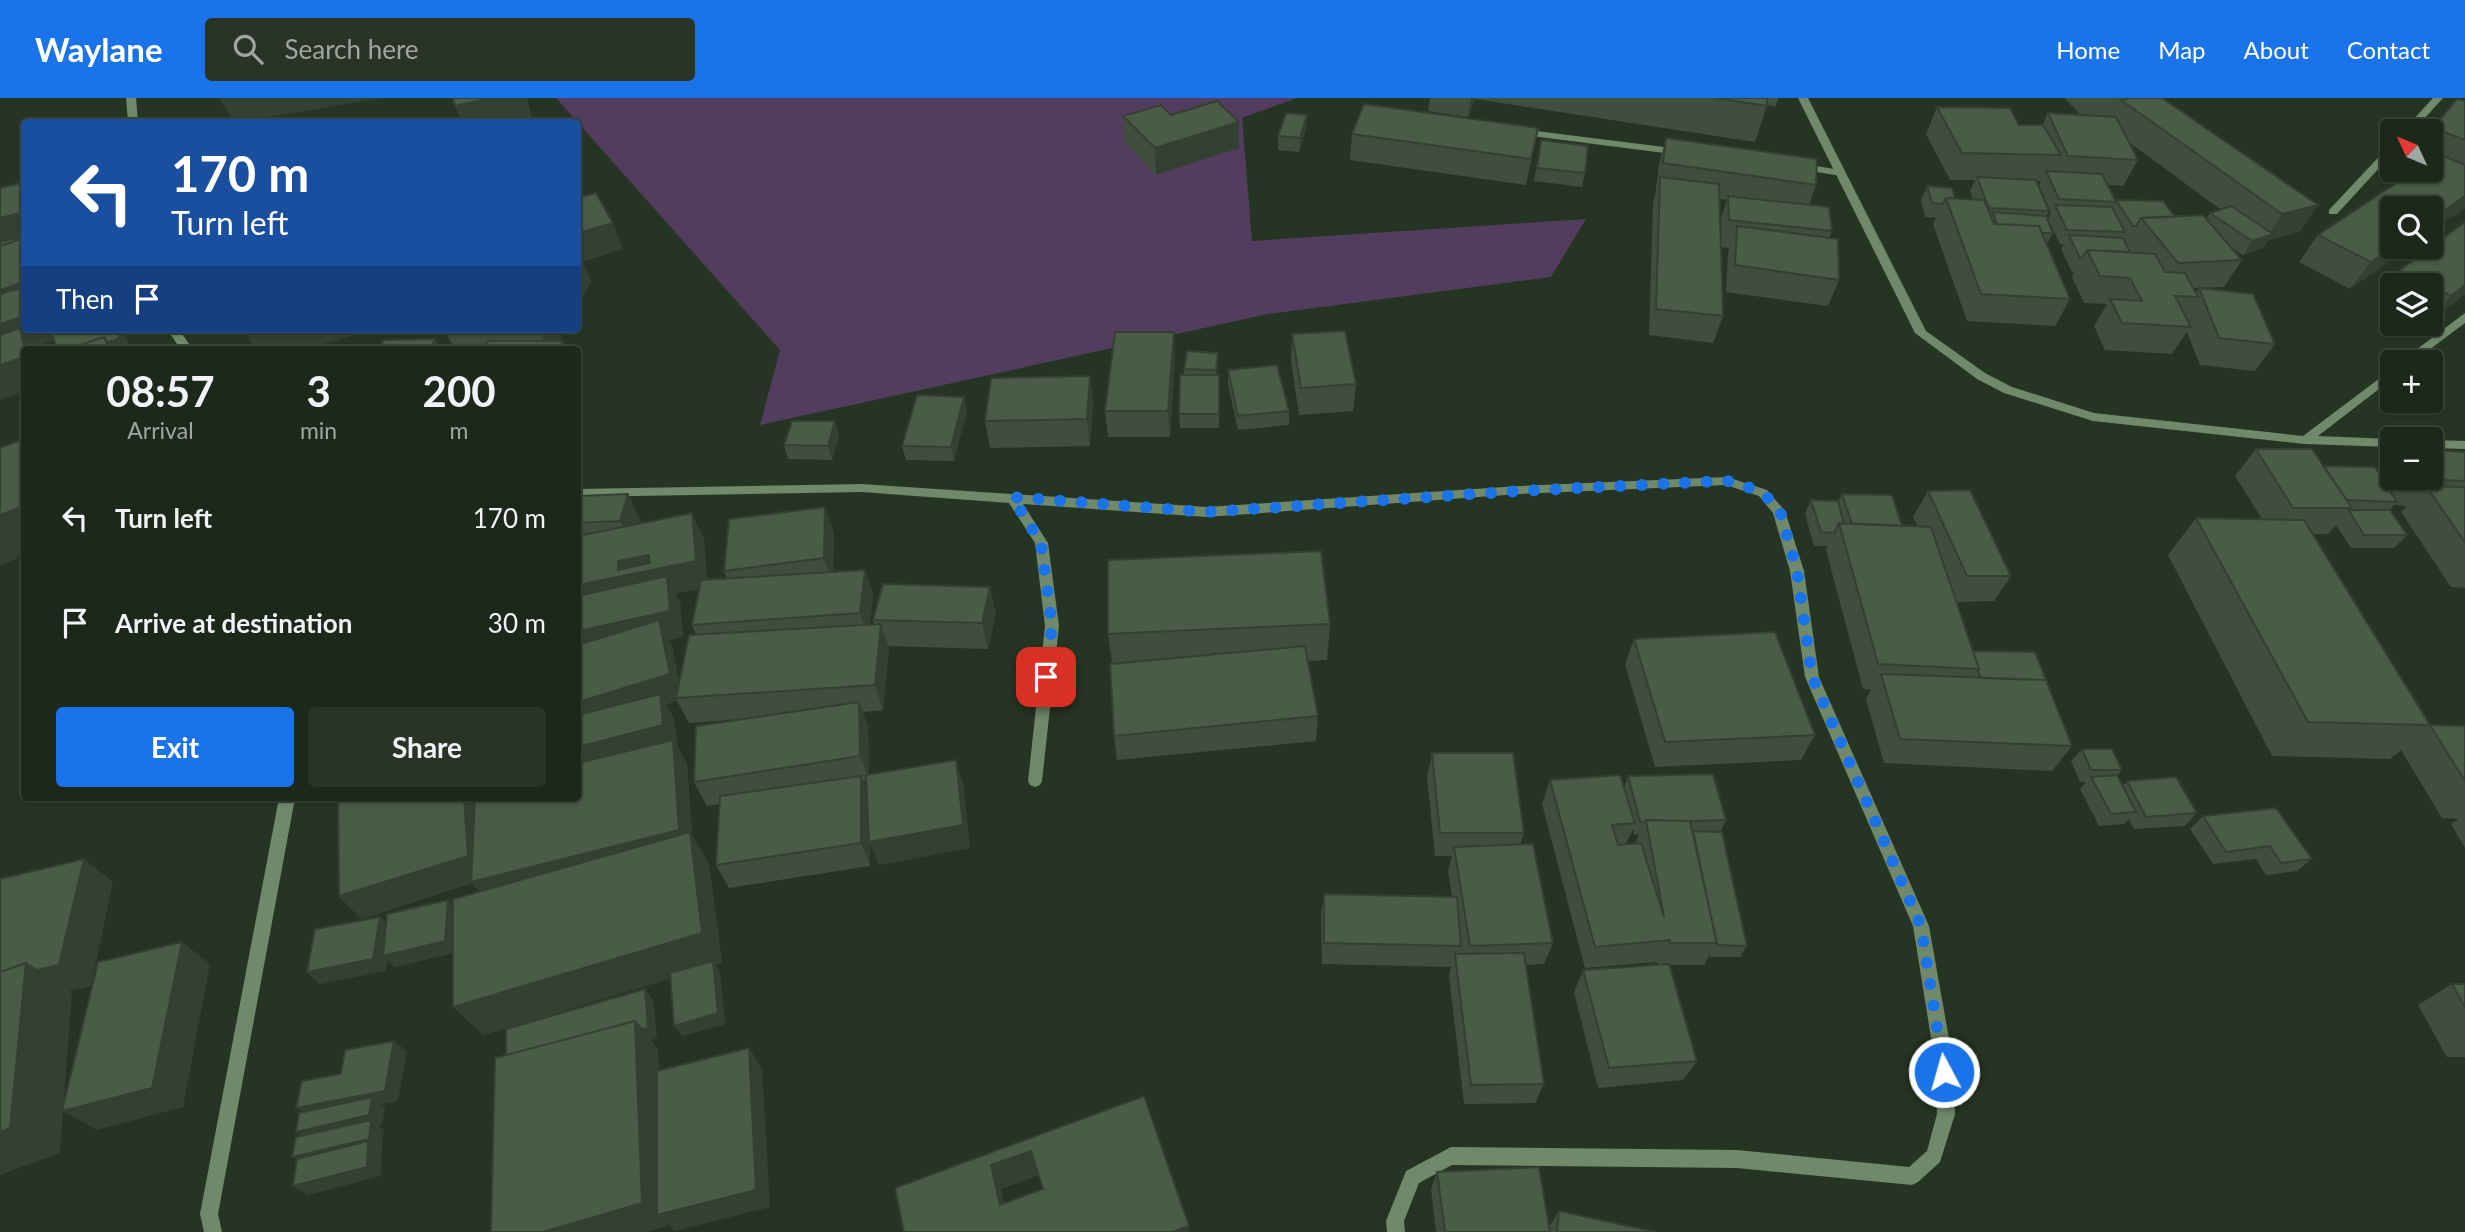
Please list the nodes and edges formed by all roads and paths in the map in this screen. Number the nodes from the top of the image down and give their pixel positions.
1 (131, 98) edge
2 (1803, 98) edge
3 (2438, 98) edge
4 (133, 119) edge
5 (2418, 119) edge
6 (1507, 131) edge
7 (1698, 154) edge
8 (2380, 161) edge
9 (1779, 164) edge
10 (1841, 173) junction
11 (2333, 212) dead end
12 (2465, 317) edge
13 (2422, 350) edge
14 (2380, 382) edge
15 (2305, 440) junction
16 (2380, 443) edge
17 (2443, 444) edge
18 (2465, 445) edge
19 (581, 494) edge
20 (1012, 497) junction
21 (1035, 781) dead end
22 (285, 801) edge
23 (213, 1232) edge
24 (1396, 1232) edge

1 - 4 street
2 - 10 street
3 - 5 street
6 - 7 street
8 - 11 street
9 - 10 street
10 - 15 street
12 - 13 street
14 - 15 street
15 - 16 street
17 - 18 street
19 - 20 street
20 - 21 street
20 - 24 street
22 - 23 street

